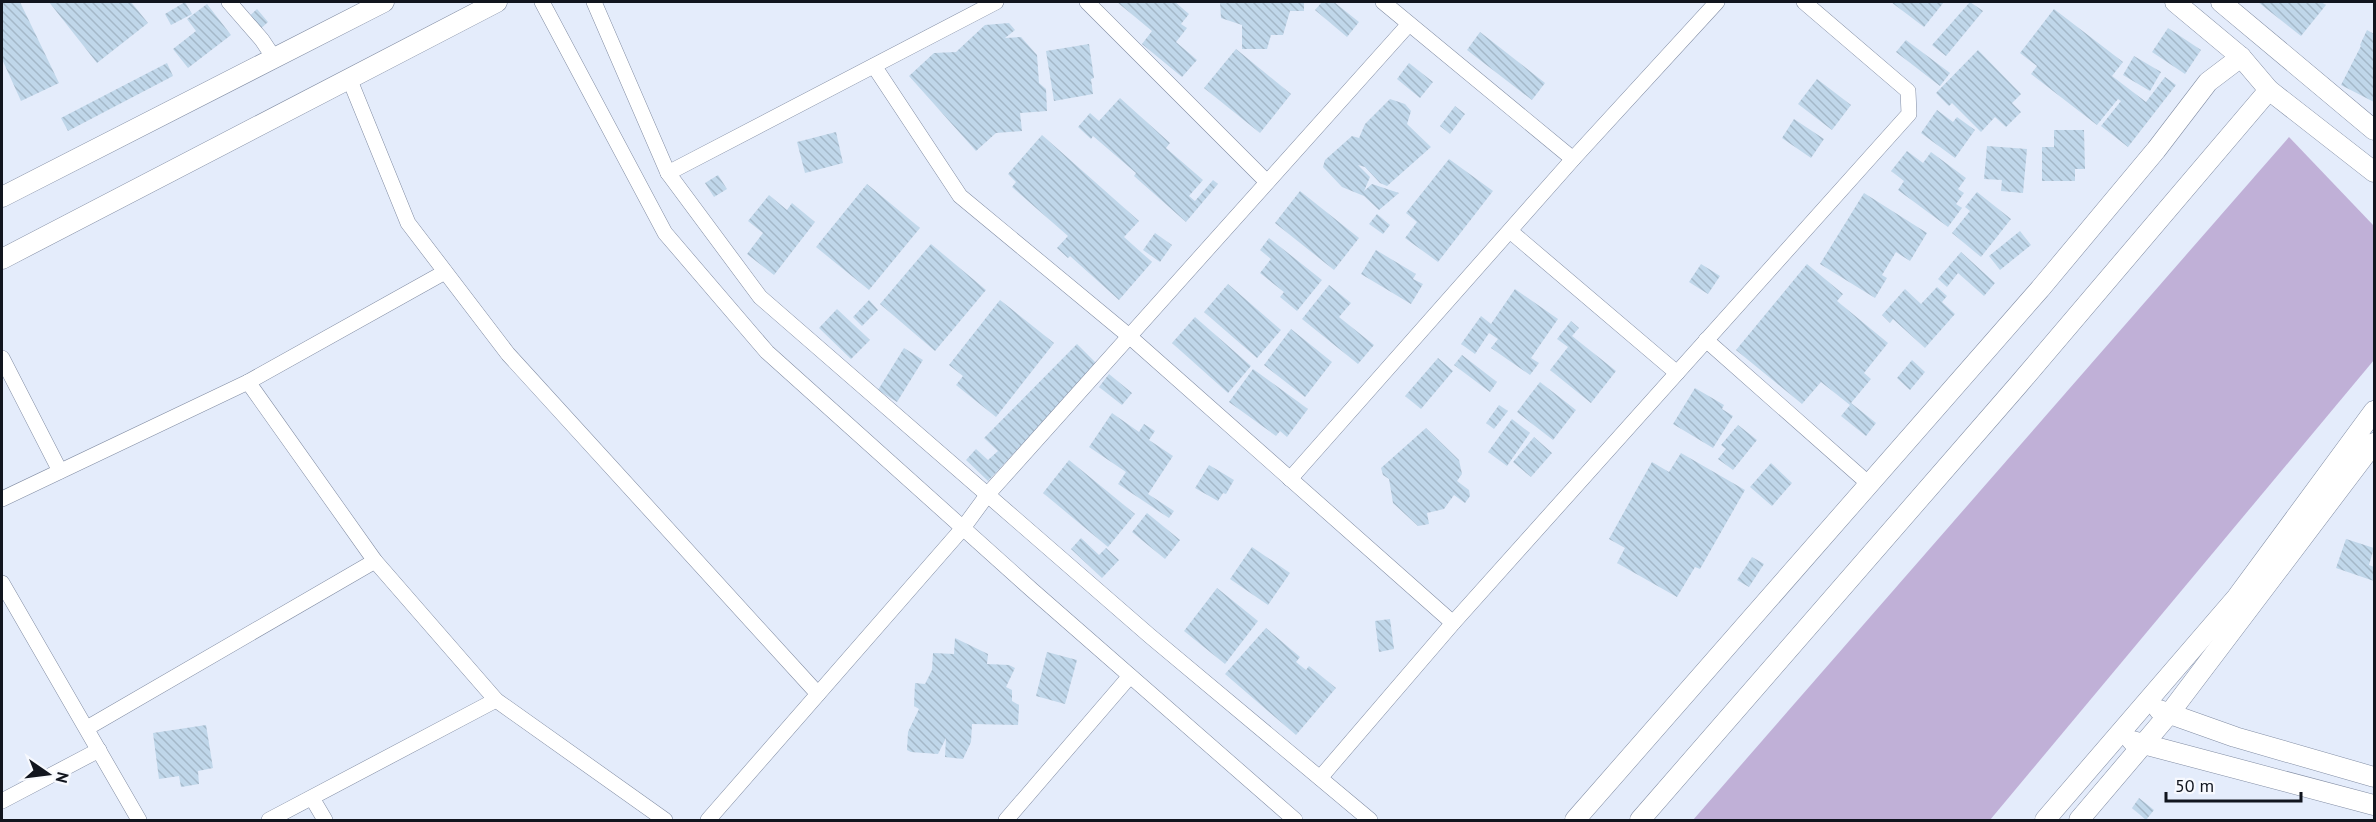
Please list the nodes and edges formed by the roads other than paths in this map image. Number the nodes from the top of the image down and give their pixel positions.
1 (229, 2) edge
2 (384, 2) edge
3 (497, 2) edge
4 (542, 2) edge
5 (594, 2) edge
6 (996, 2) edge
7 (1087, 2) edge
8 (1383, 2) edge
9 (1717, 2) edge
10 (1804, 2) edge
11 (2175, 2) edge
12 (2221, 2) edge
13 (1409, 24) junction
14 (2241, 57) junction
15 (274, 58) junction
16 (874, 66) junction
17 (349, 78) junction
18 (2269, 90) junction
19 (2374, 130) edge
20 (1573, 159) junction
21 (2374, 172) edge
22 (668, 173) junction
23 (1267, 182) junction
24 (2, 197) edge
25 (1510, 231) junction
26 (2, 259) edge
27 (445, 272) junction
28 (1129, 336) junction
29 (1707, 340) junction
30 (2, 358) edge
31 (1677, 373) junction
32 (248, 382) junction
33 (2374, 411) edge
34 (2374, 443) edge
35 (60, 471) junction
36 (1290, 479) junction
37 (1869, 484) junction
38 (988, 494) junction
39 (2, 499) edge
40 (963, 528) junction
41 (375, 561) junction
42 (2, 583) edge
43 (1453, 623) junction
44 (1130, 676) junction
45 (818, 694) junction
46 (496, 700) junction
47 (2145, 705) junction
48 (2169, 714) junction
49 (87, 728) junction
50 (2118, 737) junction
51 (2143, 744) junction
52 (99, 750) junction
53 (2374, 777) edge
54 (1320, 778) junction
55 (312, 798) junction
56 (2, 801) edge
57 (2374, 805) edge
58 (139, 820) edge
59 (269, 820) edge
60 (325, 820) edge
61 (665, 820) edge
62 (708, 820) edge
63 (1006, 820) edge
64 (1295, 820) edge
65 (1370, 820) edge
66 (1575, 820) edge
67 (1640, 820) edge
68 (2045, 820) edge
69 (2079, 820) edge

1 - 15 street
2 - 15 street
3 - 17 street
4 - 40 street
5 - 22 street
6 - 16 street
7 - 23 street
8 - 13 street
9 - 20 street
10 - 29 street
11 - 14 street
12 - 19 street
13 - 20 street
13 - 23 street
14 - 18 street
14 - 37 street
15 - 24 street
16 - 22 street
16 - 28 street
17 - 26 street
17 - 27 street
18 - 21 street
18 - 67 street
20 - 25 street
22 - 38 street
23 - 28 street
25 - 31 street
25 - 36 street
27 - 32 street
27 - 45 street
28 - 36 street
28 - 38 street
29 - 31 street
29 - 37 street
30 - 35 street
31 - 43 street
32 - 35 street
32 - 41 street
33 - 47 street
34 - 48 street
35 - 39 street
36 - 43 street
37 - 66 street
38 - 40 street
38 - 54 street
40 - 44 street
40 - 45 street
41 - 46 street
41 - 49 street
42 - 49 street
43 - 54 street
44 - 63 street
44 - 64 street
45 - 62 street
46 - 55 street
46 - 61 street
47 - 48 street
47 - 50 street
48 - 51 street
48 - 53 street
49 - 52 street
50 - 51 street
50 - 68 street
51 - 57 street
51 - 69 street
52 - 56 street
52 - 58 street
54 - 65 street
55 - 59 street
55 - 60 street

